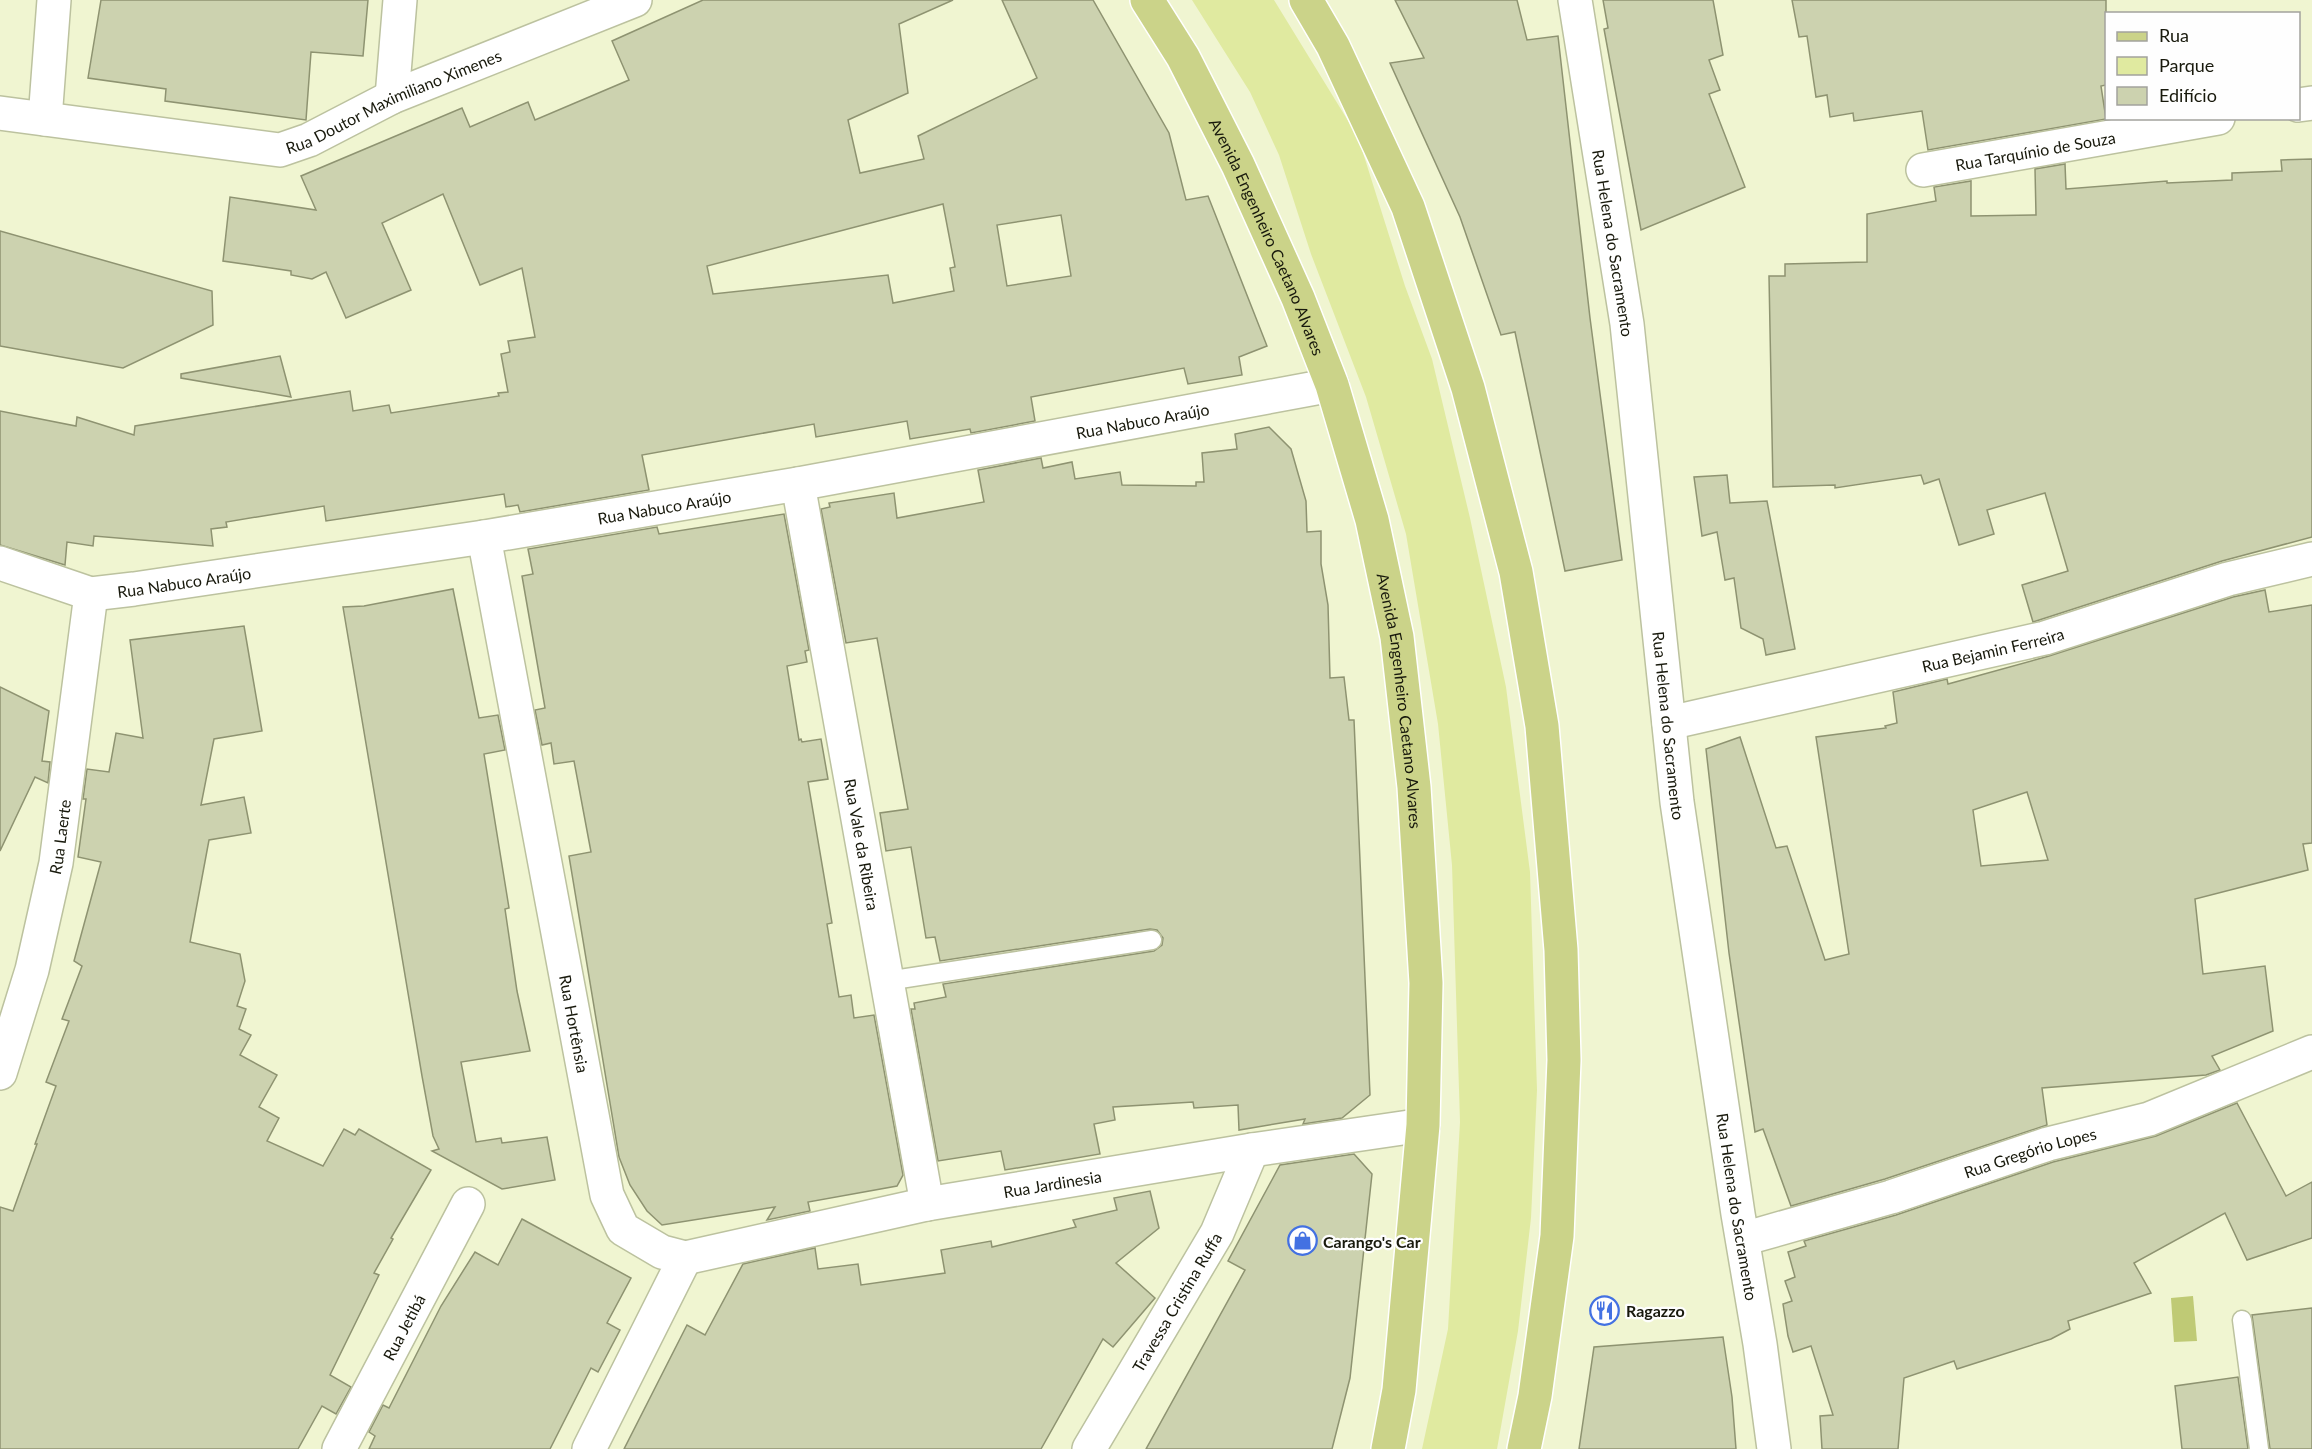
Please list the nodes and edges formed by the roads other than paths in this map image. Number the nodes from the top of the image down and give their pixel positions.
1 (54, 0) edge
2 (400, 0) edge
3 (634, 0) edge
4 (1147, 0) edge
5 (1306, 0) edge
6 (1575, 0) edge
7 (392, 97) junction
8 (0, 113) edge
9 (45, 119) junction
10 (2207, 120) edge
11 (1923, 170) dead end
12 (1332, 385) junction
13 (798, 484) junction
14 (484, 537) junction
15 (2312, 559) edge
16 (0, 563) edge
17 (91, 594) junction
18 (1669, 723) junction
19 (1152, 940) dead end
20 (887, 981) junction
21 (2312, 1052) edge
22 (0, 1073) edge
23 (1423, 1125) junction
24 (1252, 1150) junction
25 (468, 1204) dead end
26 (927, 1204) junction
27 (1743, 1239) junction
28 (685, 1258) junction
29 (2242, 1320) dead end
30 (339, 1449) edge
31 (590, 1449) edge
32 (1089, 1449) edge
33 (1388, 1449) edge
34 (1524, 1449) edge
35 (1774, 1449) edge
36 (2259, 1449) edge

1 - 9 street
2 - 7 street
3 - 7 street, Rua Doutor Maximiliano Ximenes
4 - 12 main road, Avenida Engenheiro Caetano Alvares
5 - 34 main road
6 - 18 street, Rua Helena do Sacramento
7 - 9 street, Rua Doutor Maximiliano Ximenes
8 - 9 street, Rua Doutor Maximiliano Ximenes
10 - 11 street, Rua Tarquínio de Souza
12 - 13 street, Rua Nabuco Araújo
12 - 23 main road, Avenida Engenheiro Caetano Alvares
13 - 14 street, Rua Nabuco Araújo
13 - 20 street, Rua Vale da Ribeira
14 - 17 street, Rua Nabuco Araújo
14 - 28 street, Rua Hortênsia
15 - 18 street, Rua Bejamin Ferreira
16 - 17 street, Rua Nabuco Araújo
17 - 22 street, Rua Laerte
18 - 27 street, Rua Helena do Sacramento
19 - 20 lane
20 - 26 street, Rua Vale da Ribeira
21 - 27 street, Rua Gregório Lopes
23 - 24 street, Rua Jardinesia
23 - 33 main road, Avenida Engenheiro Caetano Alvares
24 - 26 street, Rua Jardinesia
24 - 32 street, Travessa Cristina Ruffa
25 - 30 street, Rua Jetibá
26 - 28 street, Rua Jardinesia
27 - 35 street, Rua Helena do Sacramento
28 - 31 street
29 - 36 lane

